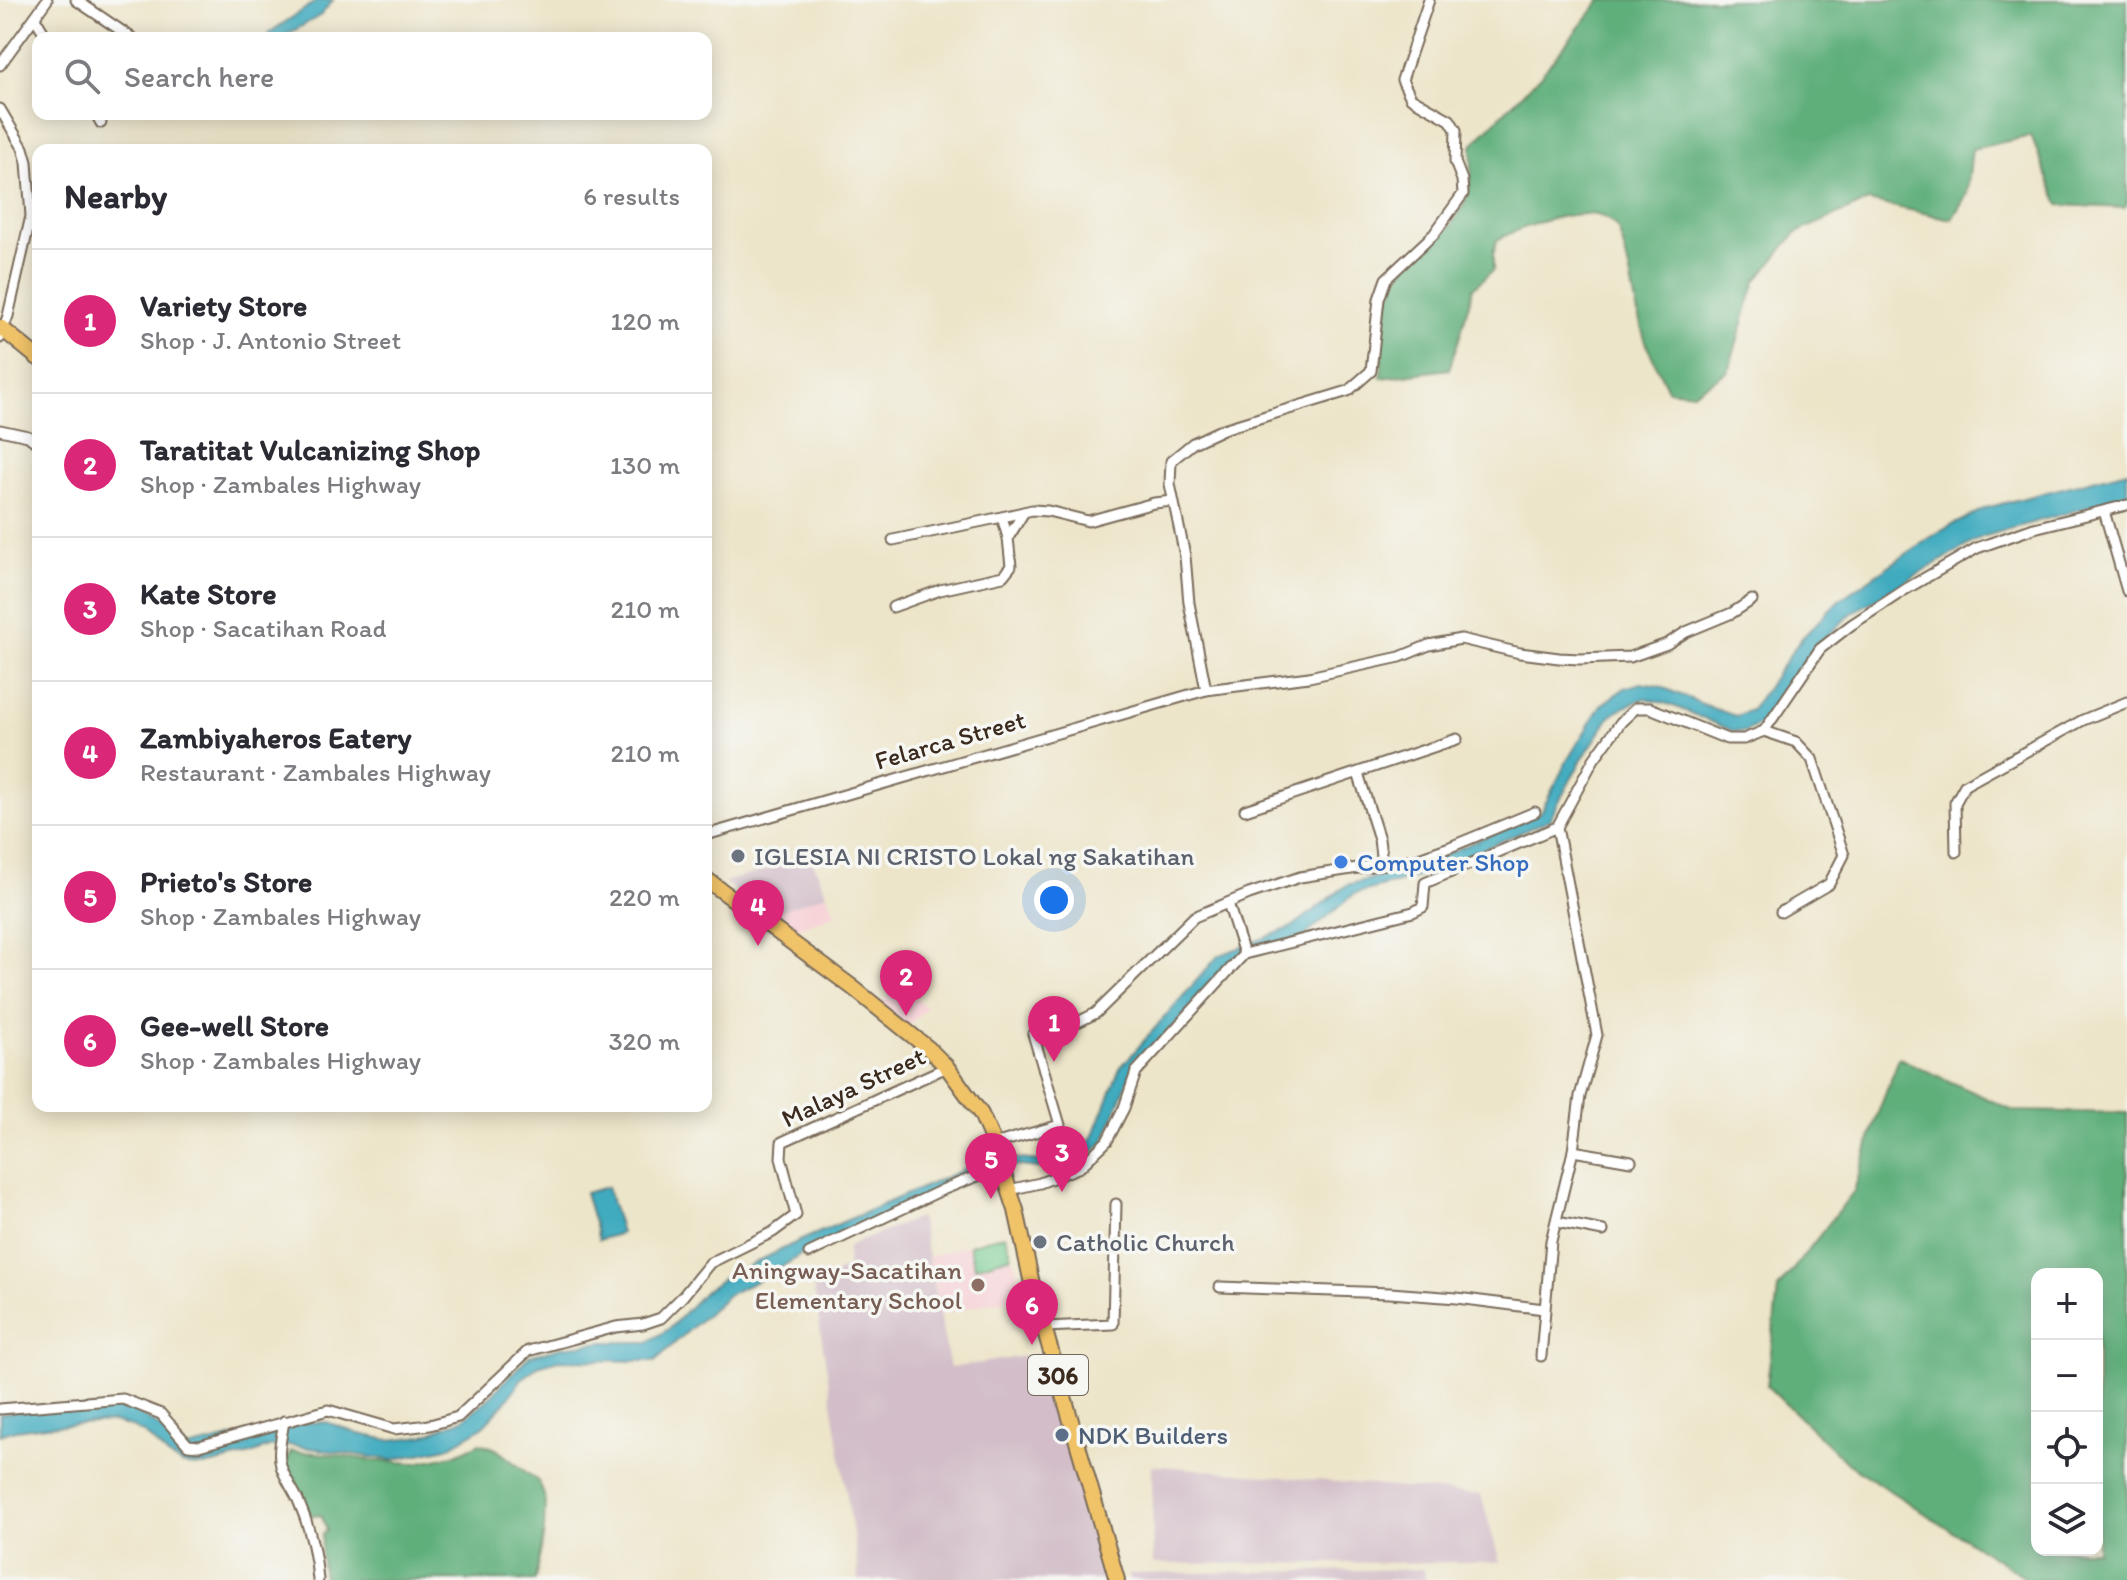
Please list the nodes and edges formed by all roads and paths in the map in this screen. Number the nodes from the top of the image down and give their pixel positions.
1 (47, 0) edge
2 (76, 0) edge
3 (1429, 0) edge
4 (35, 18) junction
5 (43, 32) edge
6 (123, 32) edge
7 (0, 65) edge
8 (0, 109) edge
9 (1, 332) edge
10 (32, 354) edge
11 (0, 430) edge
12 (32, 439) edge
13 (1173, 501) junction
14 (2127, 505) edge
15 (2104, 511) junction
16 (1024, 512) junction
17 (1002, 517) junction
18 (1008, 538) junction
19 (893, 540) dead end
20 (2127, 591) edge
21 (1752, 600) dead end
22 (893, 607) dead end
23 (1206, 690) junction
24 (2127, 702) edge
25 (1764, 731) junction
26 (1457, 739) dead end
27 (1358, 773) junction
28 (1245, 810) dead end
29 (1535, 812) dead end
30 (1557, 827) junction
31 (712, 833) edge
32 (1956, 852) dead end
33 (1382, 864) junction
34 (712, 885) edge
35 (1228, 903) junction
36 (1781, 912) dead end
37 (1244, 954) junction
38 (947, 1067) junction
39 (995, 1147) junction
40 (1573, 1151) junction
41 (1631, 1161) dead end
42 (1003, 1171) junction
43 (1009, 1190) junction
44 (1116, 1204) dead end
45 (1557, 1222) junction
46 (1603, 1231) dead end
47 (809, 1253) dead end
48 (1220, 1287) dead end
49 (1544, 1309) junction
50 (1045, 1327) junction
51 (1541, 1356) dead end
52 (0, 1409) edge
53 (284, 1421) junction
54 (318, 1580) edge
55 (1117, 1580) edge

1 - 4 street
2 - 6 street
3 - 13 street
4 - 5 street
4 - 7 street
8 - 9 street
9 - 10 main road
11 - 12 street
13 - 16 street
13 - 23 street
14 - 15 street
15 - 20 street
15 - 25 street
16 - 17 street
16 - 18 street
17 - 18 street
17 - 19 street
18 - 22 street
21 - 23 street, Felarca Street
23 - 31 street, Felarca Street
24 - 32 street
25 - 30 street
25 - 36 street
26 - 27 street
27 - 28 street
27 - 33 street
29 - 33 street
30 - 37 street
30 - 40 street
33 - 35 street
34 - 38 main road, 306
35 - 37 street
35 - 39 street
37 - 43 street
38 - 39 main road, 306
38 - 53 street, Malaya Street
39 - 42 main road, 306
40 - 41 street
40 - 45 street
42 - 43 main road, 306
42 - 47 street
43 - 50 main road, 306
44 - 50 street
45 - 46 street
45 - 49 street
48 - 49 street
49 - 51 street
50 - 55 main road, 306
52 - 53 street, Malaya Street
53 - 54 street

